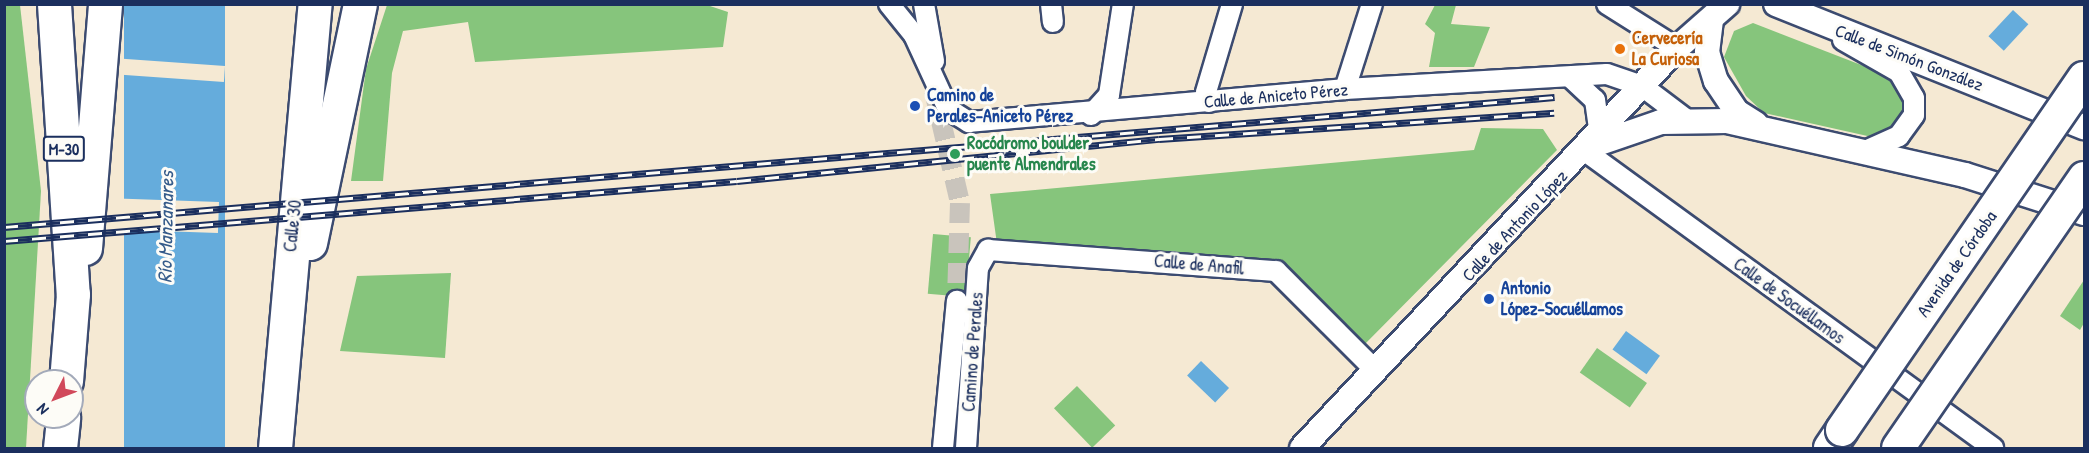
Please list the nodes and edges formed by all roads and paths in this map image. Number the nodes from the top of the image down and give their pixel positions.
1 (54, 4) edge
2 (105, 4) edge
3 (315, 4) edge
4 (360, 4) edge
5 (889, 4) edge
6 (924, 4) edge
7 (1123, 4) edge
8 (1232, 4) edge
9 (1372, 4) edge
10 (1607, 4) edge
11 (1776, 4) edge
12 (1719, 12) edge
13 (1818, 23) junction
14 (1677, 48) junction
15 (932, 76) junction
16 (1570, 76) junction
17 (2085, 78) edge
18 (1642, 86) junction
19 (1345, 89) junction
20 (1209, 102) junction
21 (1091, 115) junction
22 (1687, 120) junction
23 (304, 122) junction
24 (1760, 126) junction
25 (2085, 127) edge
26 (1593, 143) junction
27 (1866, 151) junction
28 (2085, 178) edge
29 (2085, 213) edge
30 (982, 255) joint
31 (288, 277) junction
32 (73, 294) junction
33 (957, 301) tunnel mouth
34 (67, 369) edge
35 (1376, 371) junction
36 (62, 429) edge
37 (1836, 439) edge
38 (60, 448) edge
39 (252, 448) edge
40 (275, 448) edge
41 (943, 448) edge
42 (966, 448) edge
43 (1302, 448) edge
44 (1898, 448) edge
45 (1993, 448) edge

1 - 32 highway, M-30
2 - 32 highway
3 - 23 highway, Calle 30
4 - 31 highway
5 - 15 street
6 - 15 street
7 - 21 street
8 - 20 street
9 - 19 street
10 - 14 street
11 - 13 street, Calle de Simón González
12 - 14 street, Calle de Antonio López
12 - 24 street
13 - 25 street, Calle de Simón González
13 - 27 street, Calle de Simón González
14 - 18 street, Calle de Antonio López
15 - 21 street, Calle de Aniceto Pérez
16 - 18 street, Calle de Aniceto Pérez
16 - 19 street, Calle de Aniceto Pérez
16 - 26 street
17 - 37 main road, Avenida de Córdoba, bridge
18 - 22 street
18 - 26 street, Calle de Antonio López
19 - 20 street, Calle de Aniceto Pérez
20 - 21 street, Calle de Aniceto Pérez
22 - 24 street
22 - 26 street
23 - 31 highway, Calle 30
23 - 39 highway
24 - 27 street
26 - 35 street, Calle de Antonio López
26 - 45 street, Calle de Socuéllamos
27 - 29 street
28 - 44 main road, bridge
30 - 35 street, Calle de Anafil
30 - 42 street, Camino de Perales
31 - 40 highway, Calle 30
32 - 34 highway, M-30
33 - 41 street, Camino de Perales
35 - 43 street, Calle de Antonio López
36 - 38 highway

